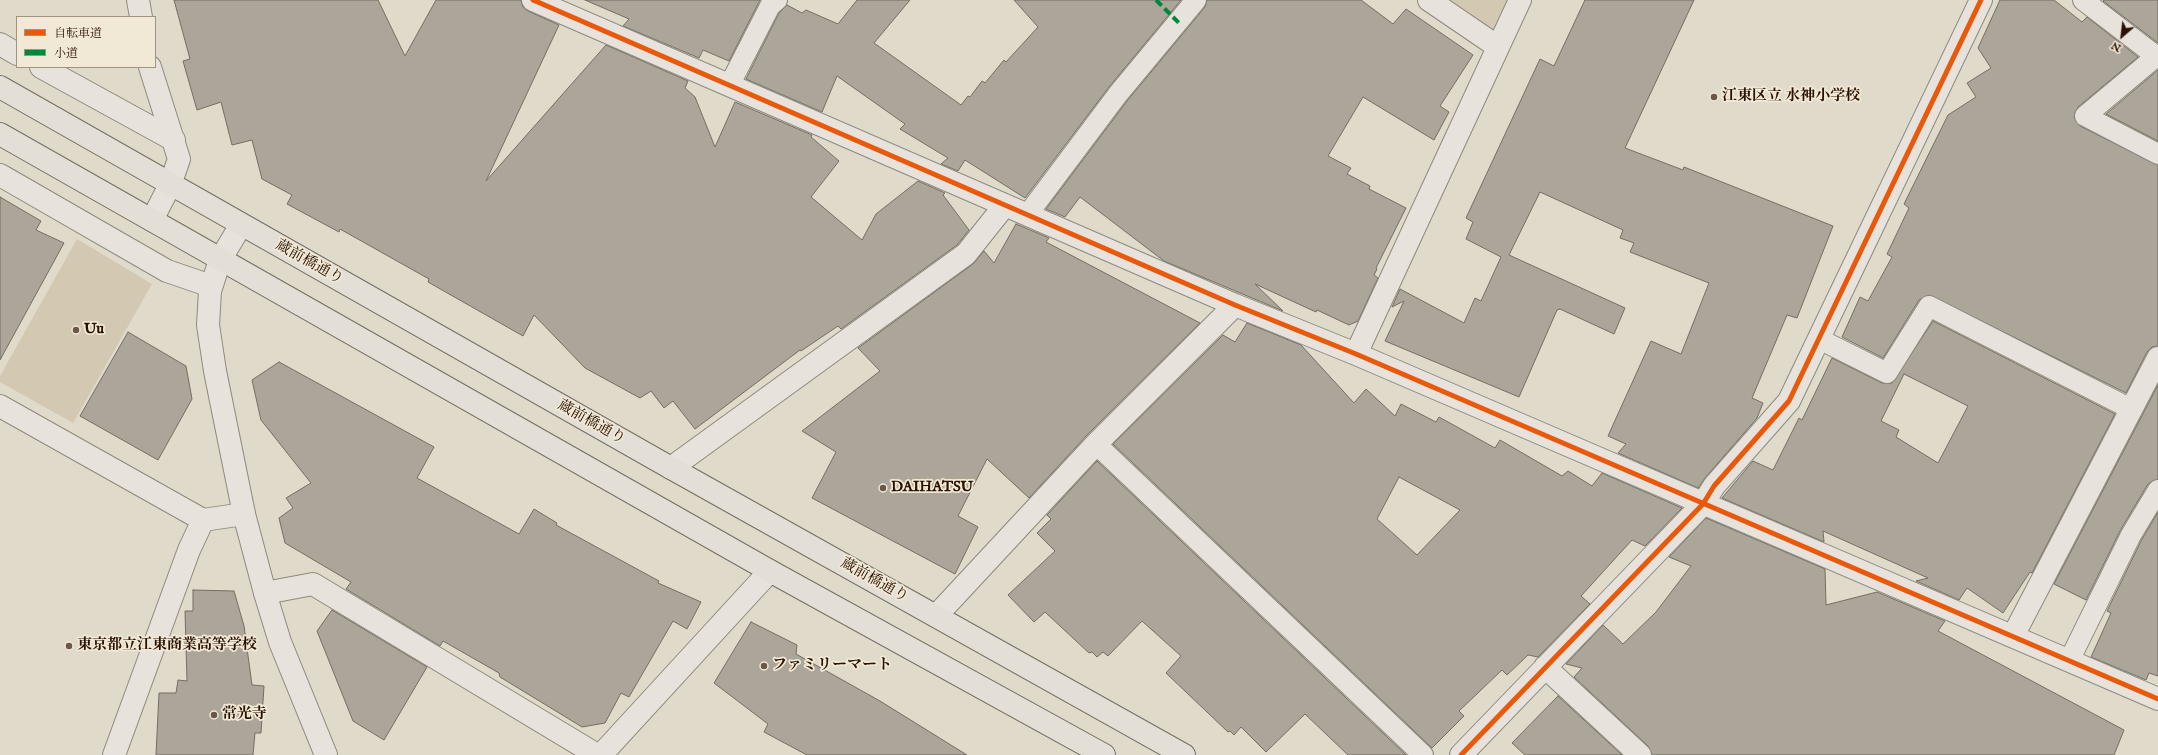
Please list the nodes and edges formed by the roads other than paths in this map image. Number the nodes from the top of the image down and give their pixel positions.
1 (138, 0) edge
2 (533, 0) edge
3 (777, 0) edge
4 (1196, 0) edge
5 (1429, 0) edge
6 (1520, 0) edge
7 (1982, 0) edge
8 (2083, 0) edge
9 (141, 16) edge
10 (0, 44) edge
11 (1498, 47) junction
12 (16, 53) edge
13 (2157, 56) edge
14 (43, 68) edge
15 (150, 68) edge
16 (730, 84) junction
17 (0, 87) edge
18 (0, 134) edge
19 (174, 140) junction
20 (2158, 154) edge
21 (0, 175) edge
22 (170, 185) junction
23 (1006, 205) junction
24 (1028, 214) junction
25 (152, 220) junction
26 (241, 225) junction
27 (220, 260) junction
28 (211, 286) junction
29 (1235, 305) junction
30 (1819, 339) junction
31 (1356, 354) junction
32 (2158, 358) edge
33 (0, 406) edge
34 (2131, 409) junction
35 (1096, 444) junction
36 (671, 468) junction
37 (2158, 490) edge
38 (1703, 504) junction
39 (244, 514) junction
40 (203, 520) junction
41 (770, 571) junction
42 (265, 593) junction
43 (936, 616) junction
44 (2013, 636) junction
45 (2069, 660) junction
46 (1545, 667) junction
47 (2158, 699) edge
48 (114, 755) edge
49 (326, 755) edge
50 (597, 755) edge
51 (601, 755) edge
52 (1104, 755) edge
53 (1184, 755) edge
54 (1423, 755) edge
55 (1461, 755) edge
56 (1640, 755) edge

1 - 9 street
2 - 16 street
3 - 16 lane
4 - 24 lane
5 - 11 street
6 - 11 street
7 - 30 street
8 - 13 lane
10 - 12 street
11 - 31 street
13 - 20 lane
14 - 19 street
15 - 19 street
16 - 23 street
17 - 22 main road, 蔵前橋通り
18 - 25 main road
19 - 22 street
21 - 28 street
22 - 25 street
22 - 26 main road, 蔵前橋通り
23 - 24 street
23 - 36 street
24 - 29 street
25 - 27 main road
26 - 27 street
26 - 36 main road, 蔵前橋通り
27 - 28 street
27 - 41 main road
28 - 39 street
29 - 31 street
29 - 35 street
30 - 34 lane
30 - 38 street
31 - 38 street
32 - 34 street
33 - 40 street
34 - 44 street
35 - 43 street
35 - 54 lane
36 - 43 main road, 蔵前橋通り
37 - 45 lane
38 - 44 street
38 - 46 street
39 - 40 street
39 - 42 street
40 - 48 street
41 - 51 street
41 - 52 main road
42 - 49 street
42 - 50 street
43 - 53 main road, 蔵前橋通り
44 - 45 street
45 - 47 street
46 - 55 street
46 - 56 street

